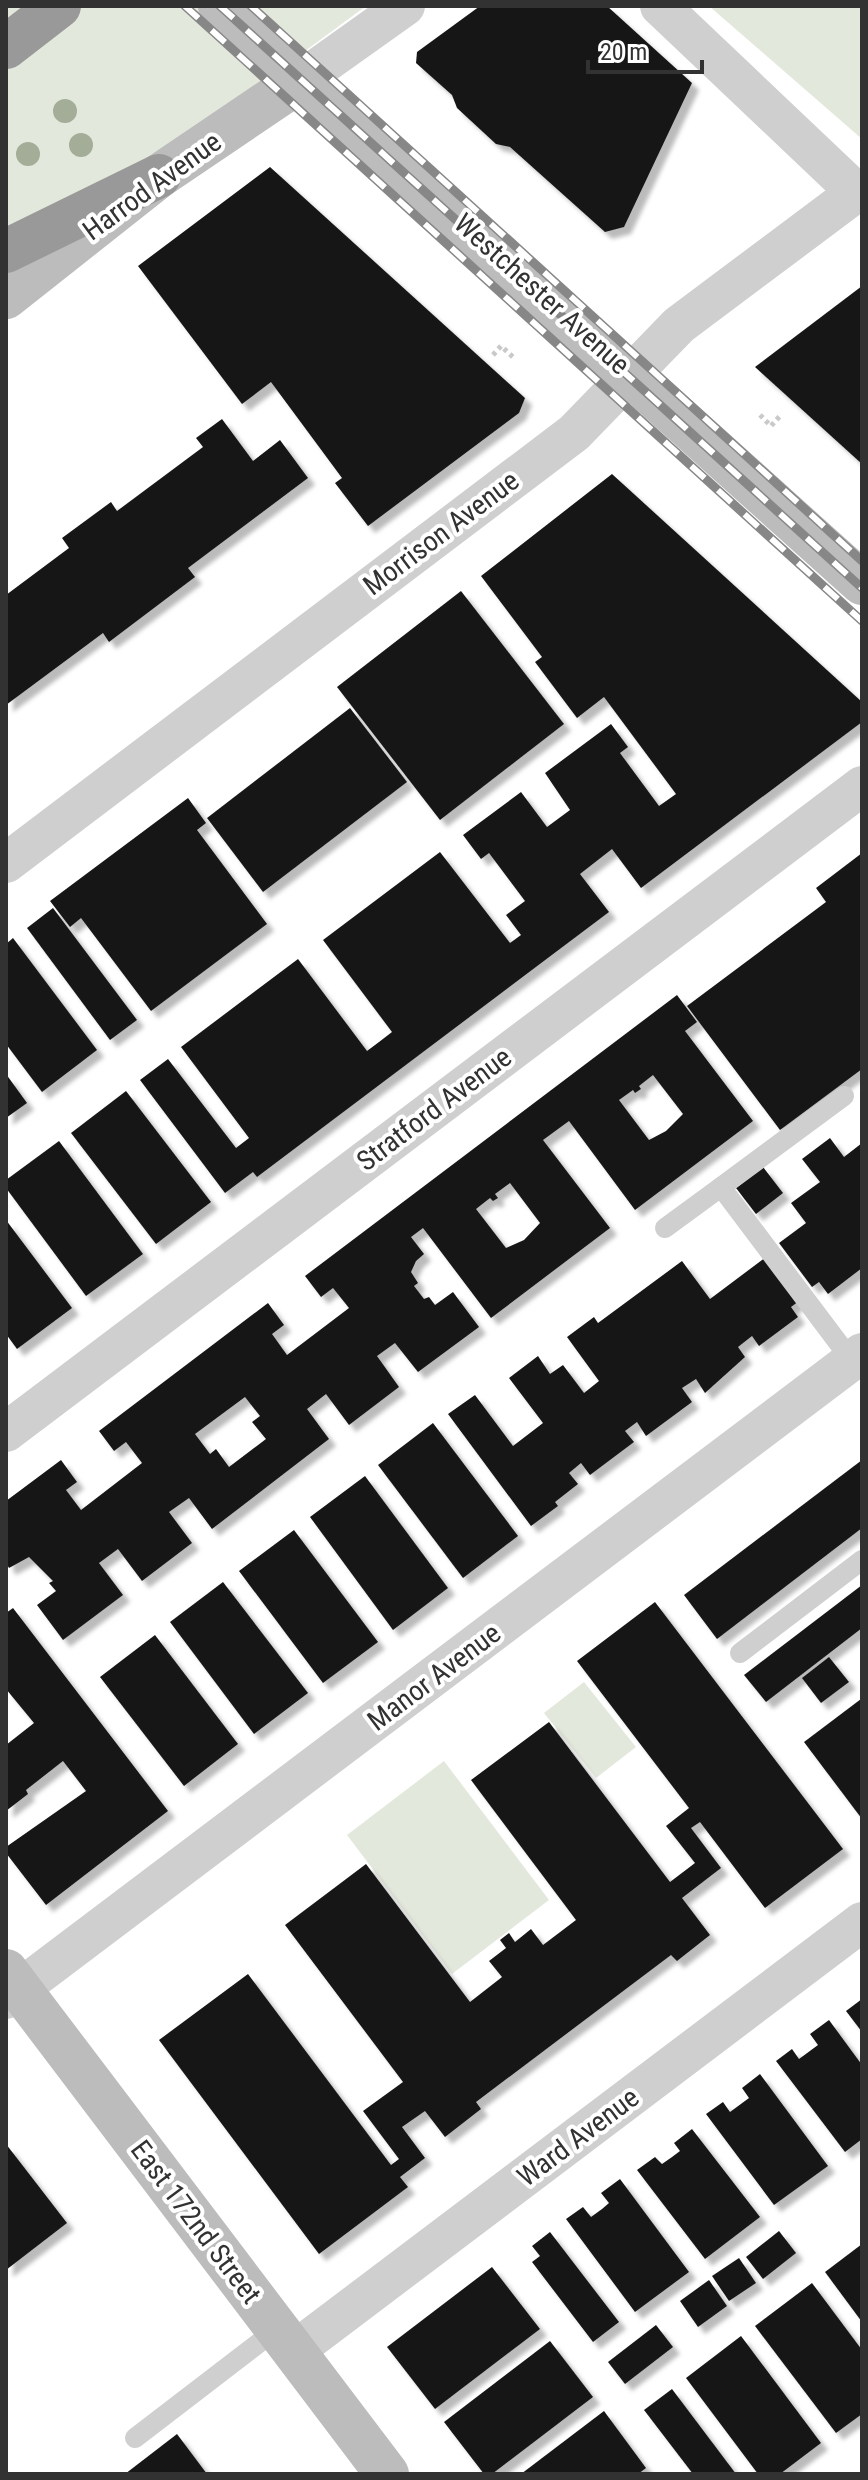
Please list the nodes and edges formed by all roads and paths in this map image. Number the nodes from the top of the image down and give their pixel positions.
1 (59, 6) edge
2 (220, 6) edge
3 (405, 6) edge
4 (660, 6) edge
5 (6, 47) edge
6 (301, 80) junction
7 (159, 176) junction
8 (859, 190) edge
9 (6, 251) edge
10 (6, 297) edge
11 (493, 355) dead end
12 (513, 357) dead end
13 (631, 374) junction
14 (760, 415) dead end
15 (780, 416) dead end
16 (862, 583) edge
17 (862, 786) edge
18 (6, 863) edge
19 (844, 1096) dead end
20 (721, 1187) junction
21 (665, 1228) dead end
22 (858, 1358) edge
23 (6, 1432) edge
24 (862, 1560) edge
25 (740, 1653) dead end
26 (862, 1922) edge
27 (11, 1987) edge
28 (286, 2340) junction
29 (135, 2438) dead end
30 (387, 2474) edge

1 - 5 highway
2 - 6 main road, Westchester Avenue
3 - 6 street
4 - 8 street
6 - 7 main road, Harrod Avenue
6 - 13 main road, Westchester Avenue
7 - 9 highway
7 - 10 main road, Harrod Avenue
8 - 13 street, Morrison Avenue
11 - 12 path
13 - 16 main road, Westchester Avenue
13 - 18 street, Morrison Avenue
14 - 15 path
17 - 23 street, Stratford Avenue
19 - 20 lane
20 - 21 lane
20 - 22 lane
22 - 27 street, Manor Avenue
24 - 25 lane
26 - 28 street, Ward Avenue
27 - 28 main road, East 172nd Street
28 - 29 lane
28 - 30 main road, East 172nd Street

